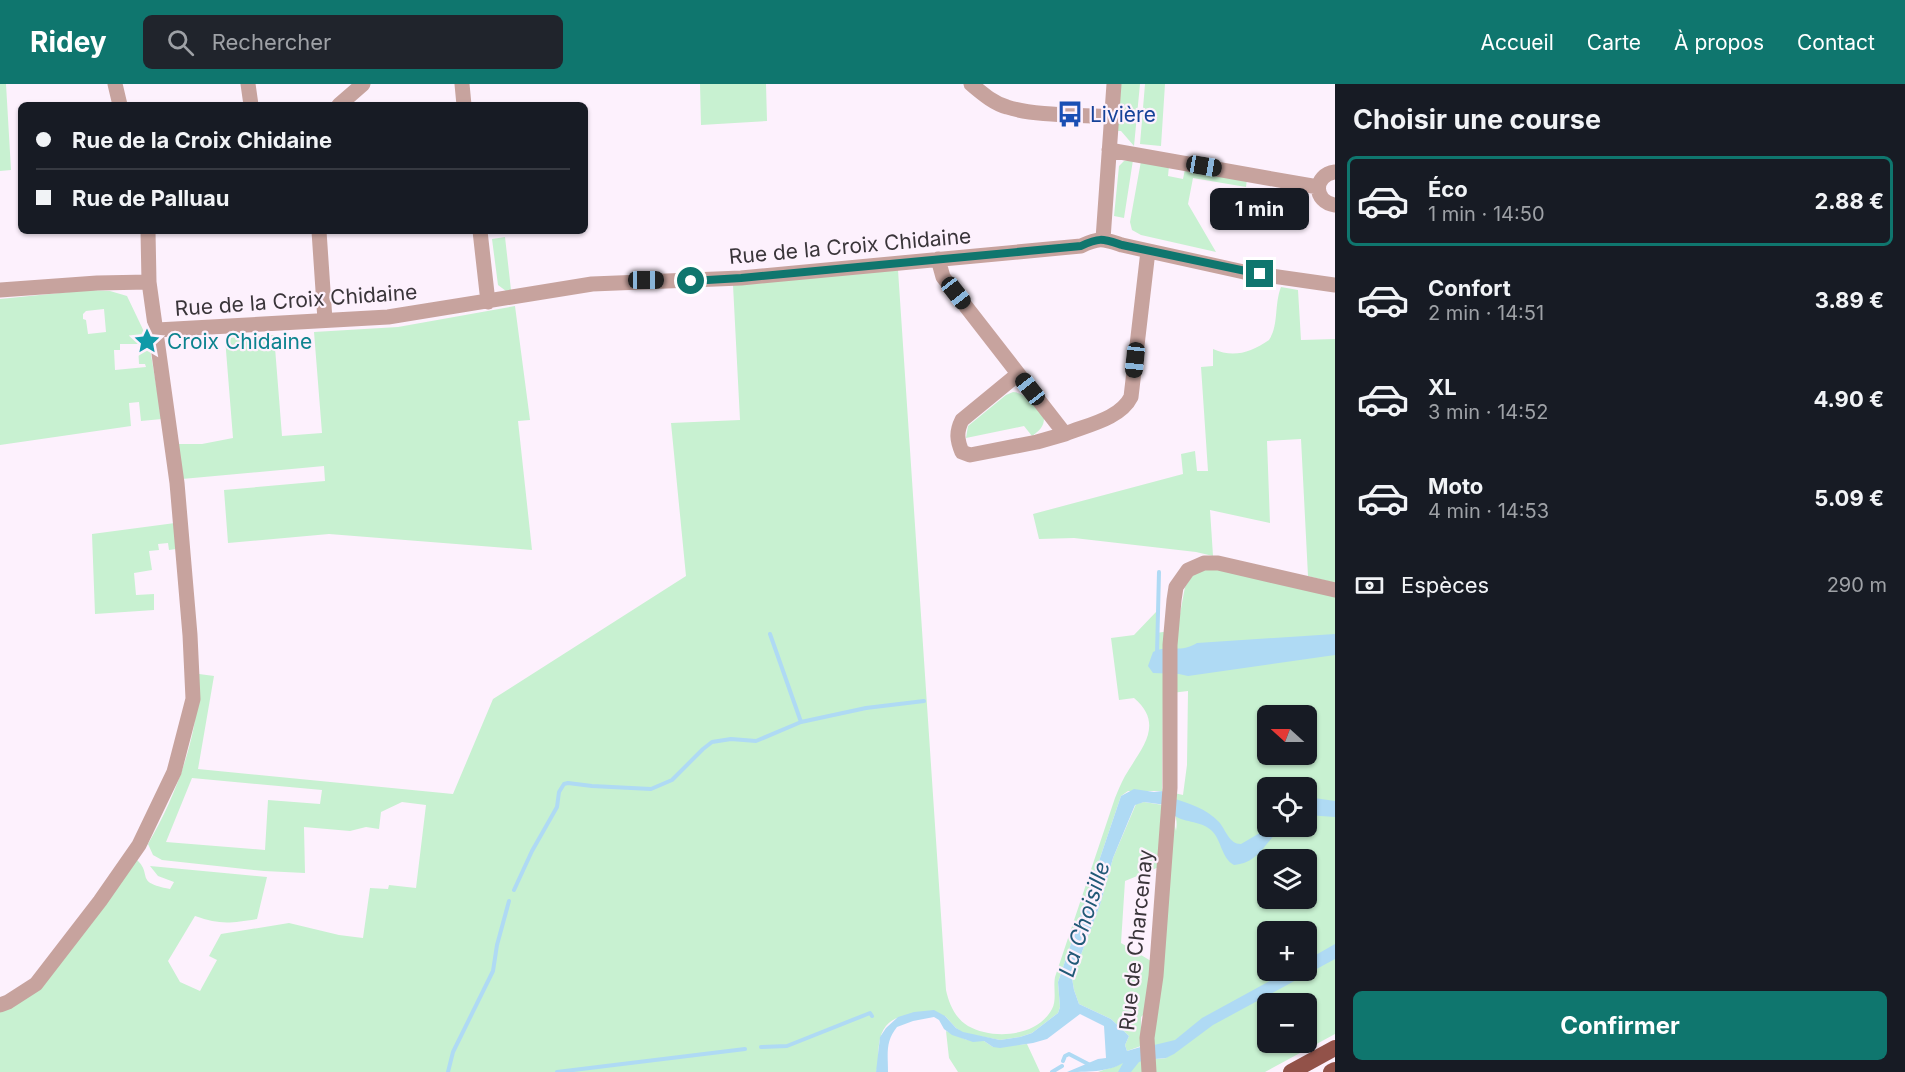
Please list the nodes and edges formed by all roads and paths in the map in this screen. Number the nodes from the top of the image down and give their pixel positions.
1 (115, 84) edge
2 (248, 84) edge
3 (363, 84) edge
4 (462, 84) edge
5 (971, 84) edge
6 (1114, 84) edge
7 (119, 102) edge
8 (251, 102) edge
9 (342, 102) edge
10 (465, 102) edge
11 (1111, 117) junction
12 (1109, 150) junction
13 (1335, 172) edge
14 (1318, 187) junction
15 (1335, 205) edge
16 (148, 234) edge
17 (319, 234) edge
18 (480, 234) edge
19 (1103, 239) junction
20 (1148, 251) junction
21 (938, 260) junction
22 (149, 282) junction
23 (1335, 285) edge
24 (0, 290) edge
25 (488, 302) junction
26 (325, 321) junction
27 (157, 330) junction
28 (1018, 374) junction
29 (1065, 434) junction
30 (1335, 590) edge
31 (0, 1005) edge
32 (1335, 1048) edge
33 (1149, 1067) edge
34 (1291, 1072) edge

1 - 7 street
2 - 8 street
3 - 9 street
4 - 10 street
5 - 11 street
6 - 11 street
11 - 12 street
12 - 14 street
12 - 19 street
13 - 14 street
14 - 15 street
16 - 22 street
17 - 26 street
18 - 25 street
19 - 20 street
19 - 21 street, Rue de la Croix Chidaine
20 - 23 street
20 - 29 street
21 - 25 street, Rue de la Croix Chidaine
21 - 28 street
22 - 24 street
22 - 27 street
25 - 26 street, Rue de la Croix Chidaine
26 - 27 street, Rue de la Croix Chidaine
27 - 31 street, Rue de la Croix Chidaine
28 - 29 street
28 - 29 street
30 - 33 street, Rue de Charcenay
32 - 34 highway

